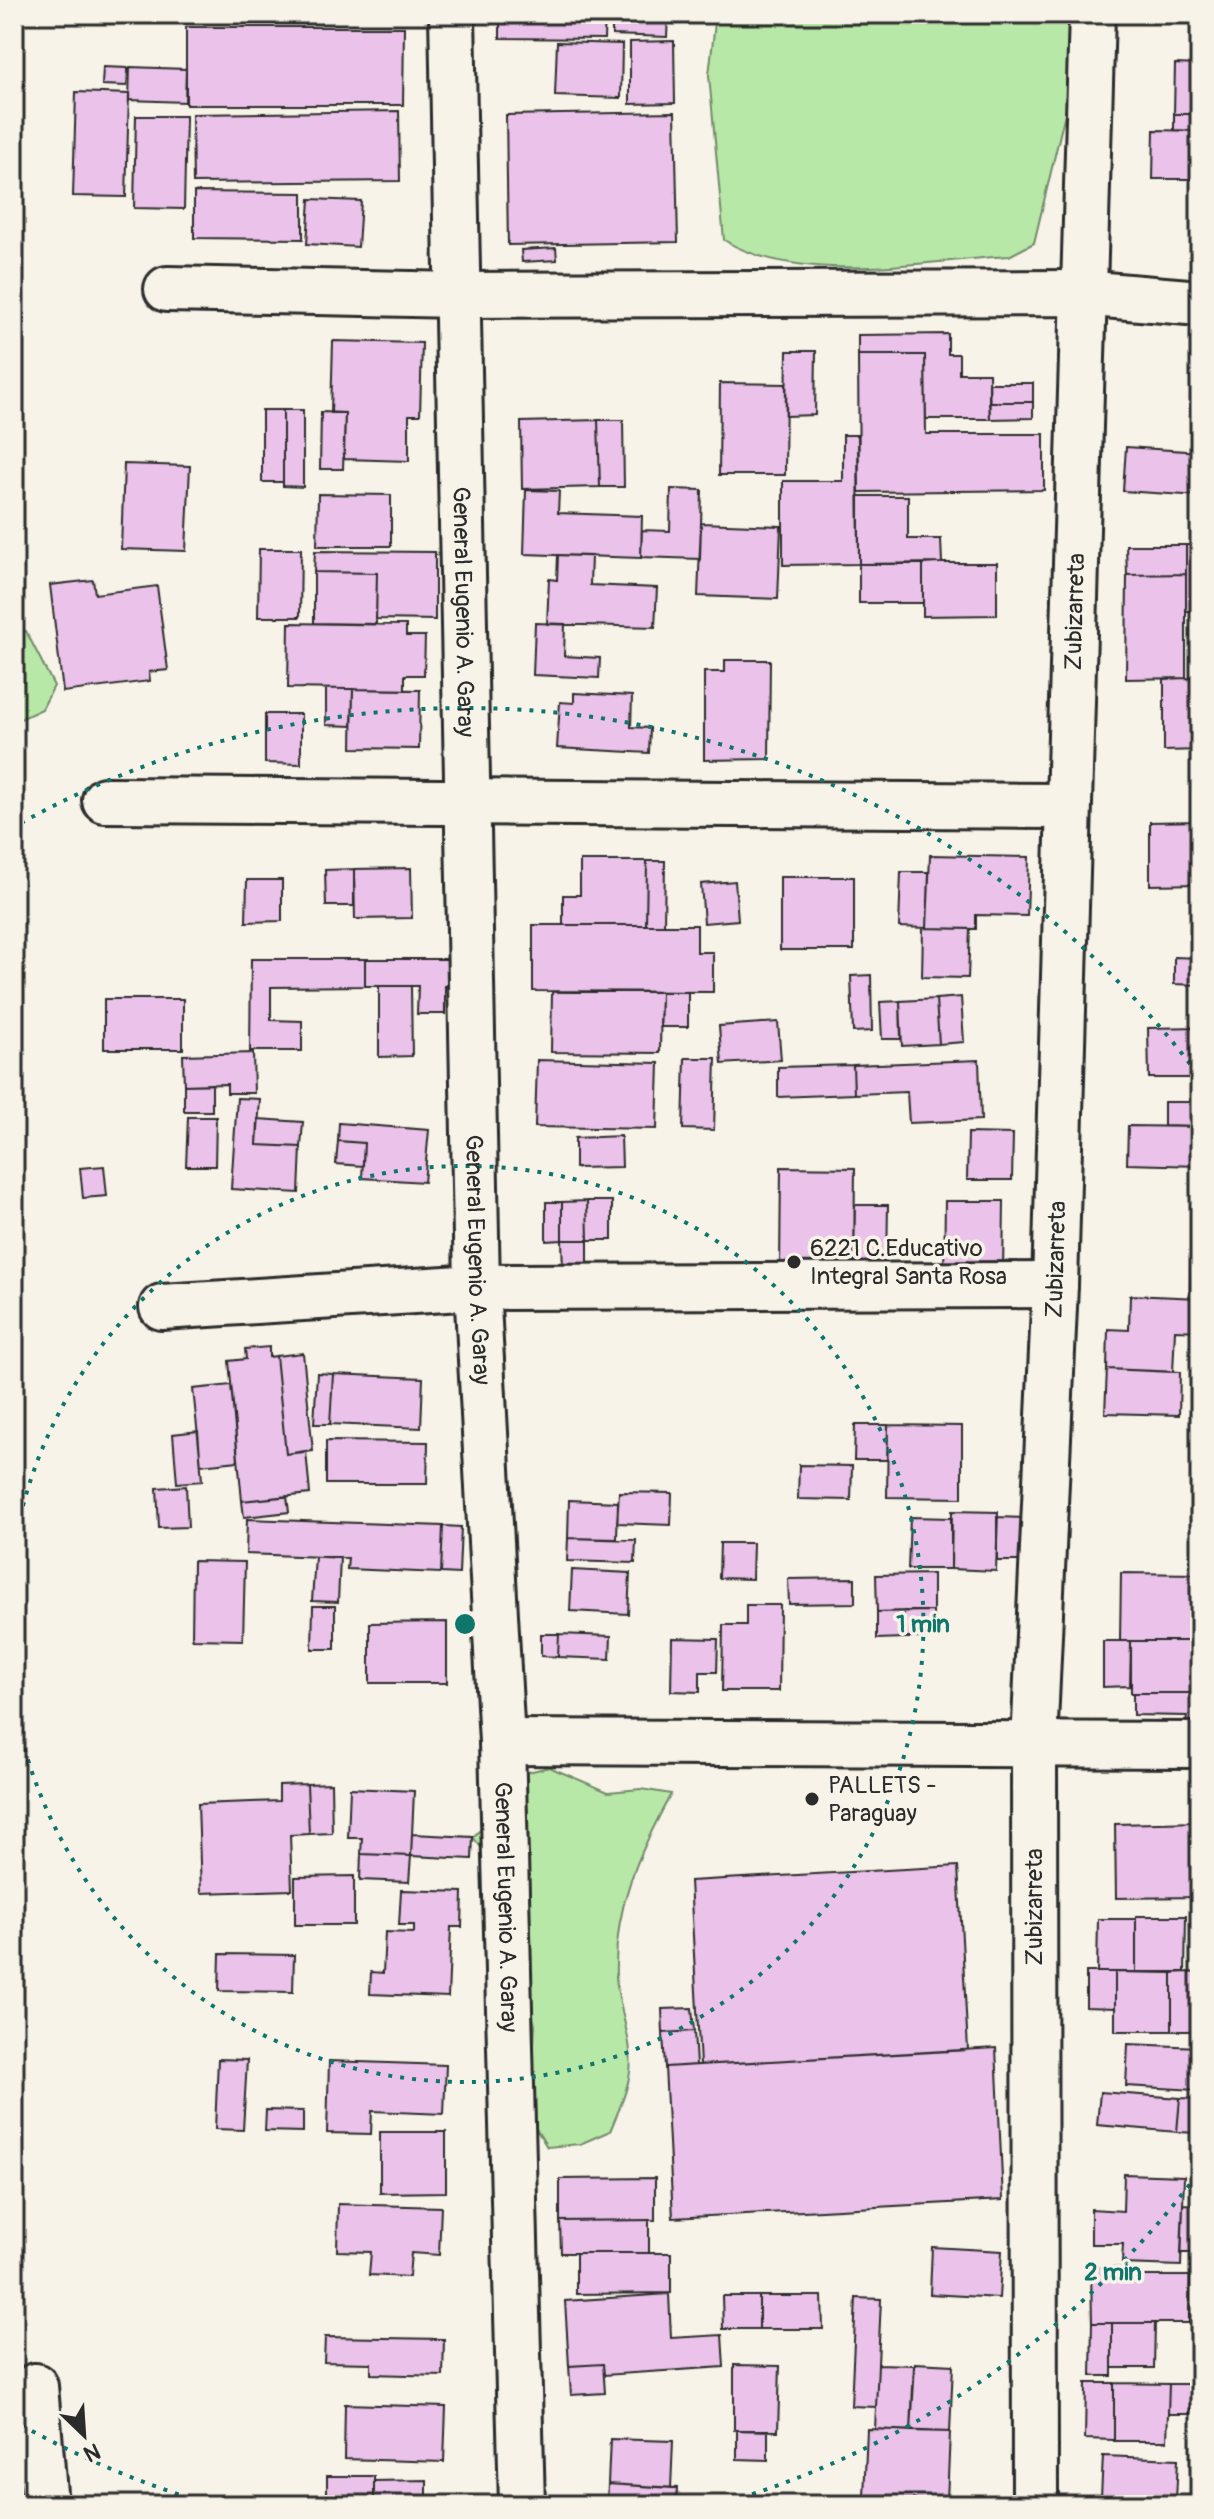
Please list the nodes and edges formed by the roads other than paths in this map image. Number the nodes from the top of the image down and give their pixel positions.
1 (452, 14) edge
2 (1092, 14) edge
3 (167, 289) dead end
4 (1081, 293) junction
5 (458, 295) junction
6 (1200, 303) edge
7 (105, 800) dead end
8 (466, 803) junction
9 (1067, 806) junction
10 (1055, 1285) junction
11 (477, 1287) junction
12 (162, 1307) dead end
13 (502, 1742) junction
14 (1034, 1745) junction
15 (1200, 1745) edge
16 (35, 2386) dead end
17 (45, 2505) edge
18 (522, 2505) edge
19 (1035, 2505) edge

1 - 5 street, General Eugenio A. Garay
2 - 4 street, Zubizarreta
3 - 5 street
4 - 5 street
4 - 6 street
4 - 9 street, Zubizarreta
5 - 8 street, General Eugenio A. Garay
7 - 8 street
8 - 9 street
8 - 11 street, General Eugenio A. Garay
9 - 10 street, Zubizarreta
10 - 11 street
10 - 14 street, Zubizarreta
11 - 12 street
11 - 13 street, General Eugenio A. Garay
13 - 14 street
13 - 18 street, General Eugenio A. Garay
14 - 15 street
14 - 19 street, Zubizarreta
16 - 17 street

